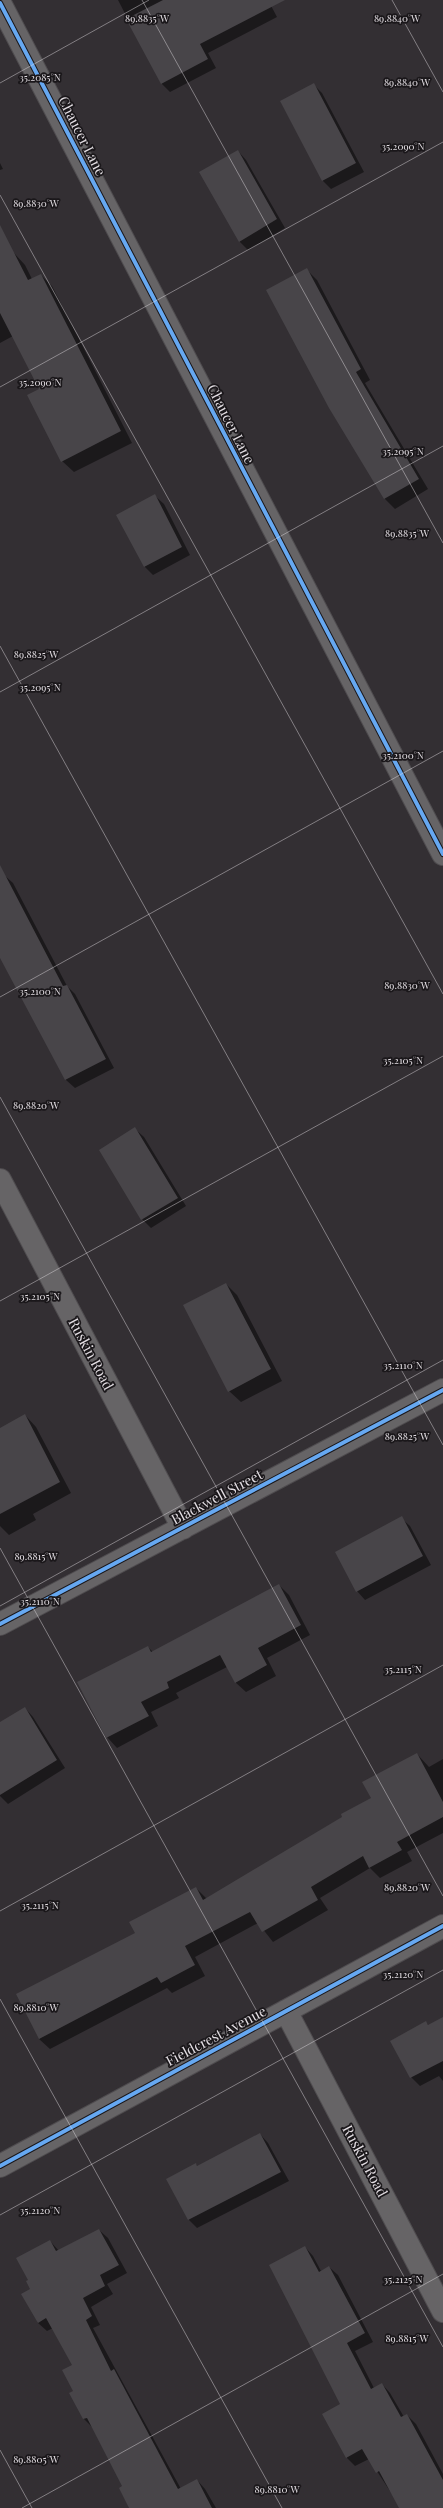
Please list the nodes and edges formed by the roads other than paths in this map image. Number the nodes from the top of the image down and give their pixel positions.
1 (0, 3) edge
2 (443, 854) edge
3 (0, 1180) edge
4 (443, 1390) edge
5 (183, 1528) junction
6 (0, 1624) edge
7 (443, 1926) edge
8 (286, 2011) junction
9 (0, 2166) edge
10 (443, 2311) edge

1 - 2 street, Chaucer Lane
3 - 5 street, Ruskin Road
4 - 5 street, Blackwell Street
5 - 6 street, Blackwell Street
7 - 8 street, Fieldcrest Avenue
8 - 9 street, Fieldcrest Avenue
8 - 10 street, Ruskin Road

